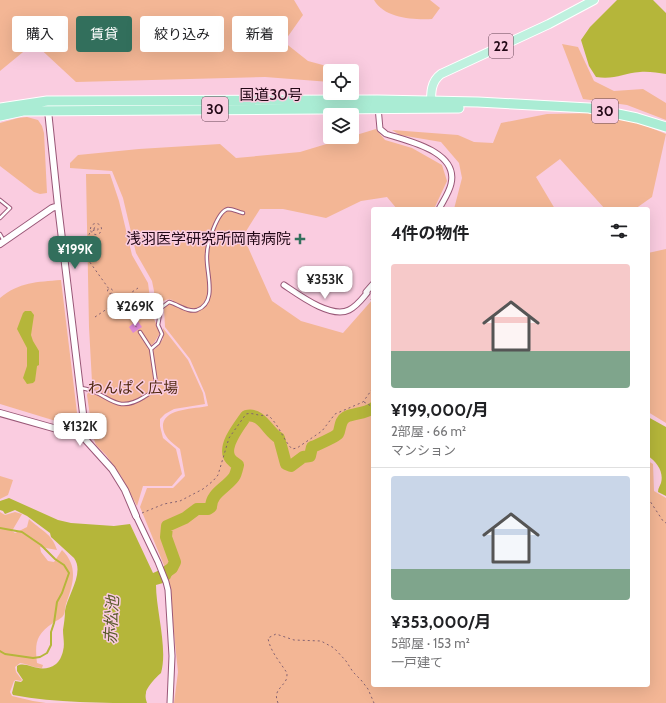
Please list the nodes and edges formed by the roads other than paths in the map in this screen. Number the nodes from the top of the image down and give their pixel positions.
1 (594, 0) edge
2 (47, 101) junction
3 (378, 104) junction
4 (431, 105) junction
5 (0, 108) edge
6 (47, 110) junction
7 (0, 116) edge
8 (666, 127) edge
9 (0, 200) edge
10 (58, 206) junction
11 (440, 207) edge
12 (243, 213) dead end
13 (0, 218) edge
14 (0, 234) edge
15 (2, 243) edge
16 (284, 286) dead end
17 (371, 286) edge
18 (140, 332) road end
19 (151, 349) junction
20 (80, 388) junction
21 (0, 413) edge
22 (84, 438) junction
23 (136, 516) joint
24 (170, 703) edge

1 - 4 main road, 22
2 - 3 highway, 国道30号 / 30
2 - 5 highway, 国道30号 / 30
2 - 6 street
3 - 4 highway, 国道30号 / 30
3 - 6 highway, 国道30号 / 30
3 - 11 street
4 - 8 highway, 国道30号 / 30
6 - 7 highway, 国道30号 / 30
6 - 10 street
9 - 13 lane
10 - 15 street
10 - 20 street
12 - 19 lane
14 - 15 lane
16 - 17 street
18 - 19 lane
19 - 20 lane
20 - 22 street
21 - 22 street
22 - 23 street
23 - 24 street

